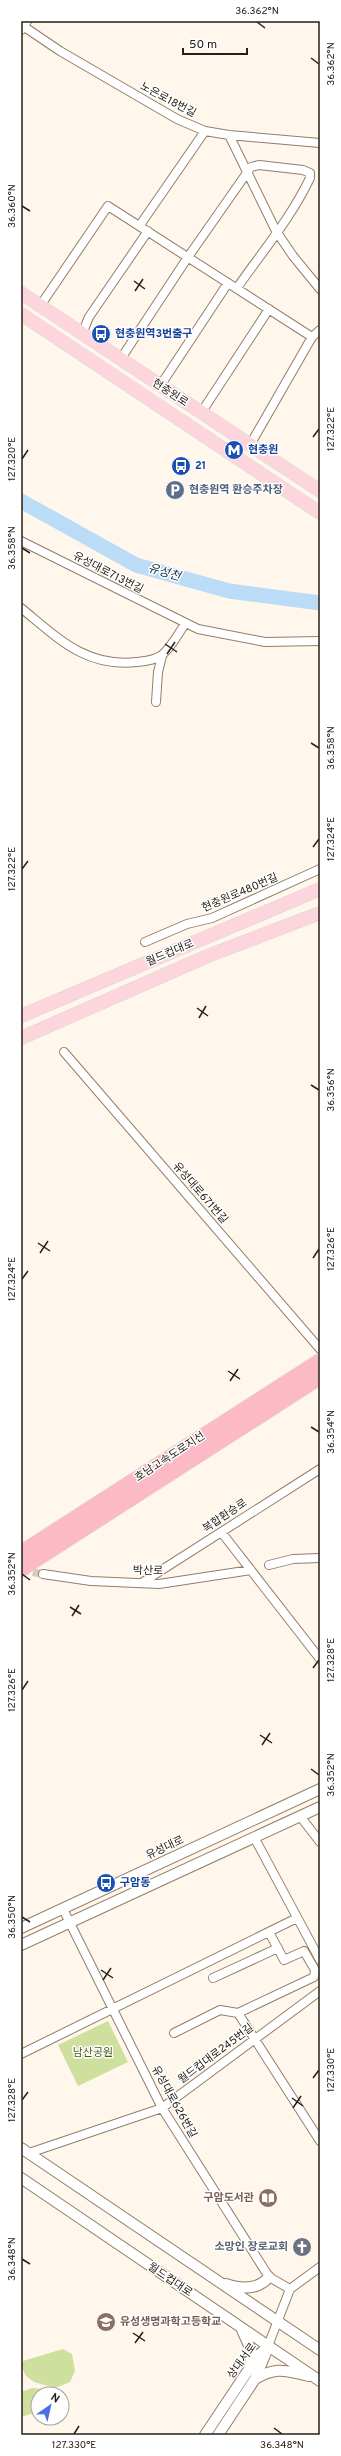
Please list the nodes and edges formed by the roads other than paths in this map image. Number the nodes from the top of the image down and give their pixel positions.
1 (23, 25) edge
2 (205, 131) junction
3 (229, 135) junction
4 (320, 143) edge
5 (246, 173) junction
6 (140, 225) junction
7 (148, 231) junction
8 (276, 231) junction
9 (188, 257) junction
10 (228, 283) junction
11 (237, 288) junction
12 (320, 289) edge
13 (21, 293) edge
14 (40, 306) junction
15 (269, 310) junction
16 (21, 314) edge
17 (320, 330) edge
18 (82, 334) junction
19 (312, 337) junction
20 (120, 360) junction
21 (160, 386) junction
22 (201, 413) junction
23 (250, 445) junction
24 (320, 492) edge
25 (320, 513) edge
26 (21, 541) edge
27 (21, 608) edge
28 (185, 624) junction
29 (320, 641) edge
30 (162, 656) junction
31 (156, 702) dead end
32 (320, 869) edge
33 (320, 889) edge
34 (320, 913) edge
35 (145, 942) dead end
36 (21, 1016) edge
37 (21, 1038) edge
38 (64, 1052) dead end
39 (320, 1348) edge
40 (320, 1361) edge
41 (320, 1377) edge
42 (320, 1469) edge
43 (222, 1533) junction
44 (21, 1553) edge
45 (320, 1558) edge
46 (269, 1564) dead end
47 (21, 1569) edge
48 (251, 1570) junction
49 (43, 1574) tunnel mouth
50 (143, 1582) junction
51 (320, 1659) edge
52 (320, 1790) edge
53 (320, 1807) edge
54 (300, 1816) junction
55 (254, 1837) junction
56 (320, 1842) edge
57 (63, 1909) junction
58 (297, 1918) junction
59 (70, 1922) junction
60 (21, 1928) edge
61 (270, 1932) junction
62 (21, 1945) edge
63 (278, 1948) junction
64 (320, 1960) edge
65 (213, 1978) dead end
66 (320, 1991) edge
67 (113, 2009) junction
68 (238, 2013) junction
69 (174, 2033) dead end
70 (255, 2039) junction
71 (21, 2054) edge
72 (162, 2108) junction
73 (320, 2141) edge
74 (25, 2151) edge
75 (21, 2178) edge
76 (320, 2267) edge
77 (269, 2277) junction
78 (218, 2281) junction
79 (290, 2290) junction
80 (277, 2322) junction
81 (239, 2327) junction
82 (268, 2346) junction
83 (320, 2350) edge
84 (252, 2375) junction
85 (317, 2379) edge
86 (205, 2435) edge
87 (218, 2435) edge

1 - 2 street, 노은로18번길
2 - 3 street, 노은로18번길
2 - 6 street
3 - 4 street, 노은로18번길
3 - 5 street
5 - 8 street
5 - 8 street
5 - 9 street
6 - 7 street
6 - 14 street
7 - 9 street
7 - 18 street
8 - 11 street
8 - 12 street
9 - 10 street
9 - 20 street
10 - 11 street
10 - 21 street
11 - 15 street
13 - 14 main road, 현충원로
14 - 18 main road, 현충원로
15 - 19 street
15 - 22 street
16 - 25 main road, 현충원로
17 - 19 street
18 - 20 main road, 현충원로
19 - 23 street
20 - 21 main road, 현충원로
21 - 22 main road, 현충원로
22 - 23 main road, 현충원로
23 - 24 main road, 현충원로
26 - 28 street, 유성대로713번길
27 - 30 street
28 - 29 street, 유성대로713번길
28 - 30 street
30 - 31 street
32 - 35 street, 현충원로480번길
33 - 36 main road, 월드컵대로
34 - 37 main road, 월드컵대로
38 - 39 street, 유성대로671번길
40 - 44 highway, 호남고속도로지선
41 - 47 highway, 호남고속도로지선
42 - 43 street, 복합환승로
43 - 48 street
43 - 50 street, 복합환승로
45 - 46 street
48 - 50 street, 박산로
48 - 51 street
49 - 50 street, 박산로
52 - 57 street, 유성대로
53 - 54 street
54 - 55 street
54 - 56 street
55 - 58 street
55 - 59 street
57 - 59 street, 유성대로626번길
57 - 60 street, 유성대로
58 - 61 street
58 - 64 street
59 - 62 street
59 - 67 street, 유성대로626번길
61 - 63 street
61 - 67 street
63 - 65 street
63 - 68 street
66 - 70 street, 월드컵대로245번길
67 - 71 street
67 - 72 street, 유성대로626번길
68 - 69 street
68 - 70 street
70 - 72 street, 월드컵대로245번길
70 - 73 street
72 - 74 street, 월드컵대로245번길
72 - 77 street, 유성대로626번길
74 - 78 street
75 - 81 street, 월드컵대로
76 - 79 street
77 - 78 street
77 - 79 street, 유성대로626번길
78 - 80 street
79 - 80 street
80 - 82 street
80 - 83 street
81 - 82 street, 월드컵대로
81 - 84 street
82 - 84 street, 상대서로
82 - 85 street, 월드컵대로
84 - 85 street
84 - 86 street, 상대서로
84 - 87 street, 상대서로

